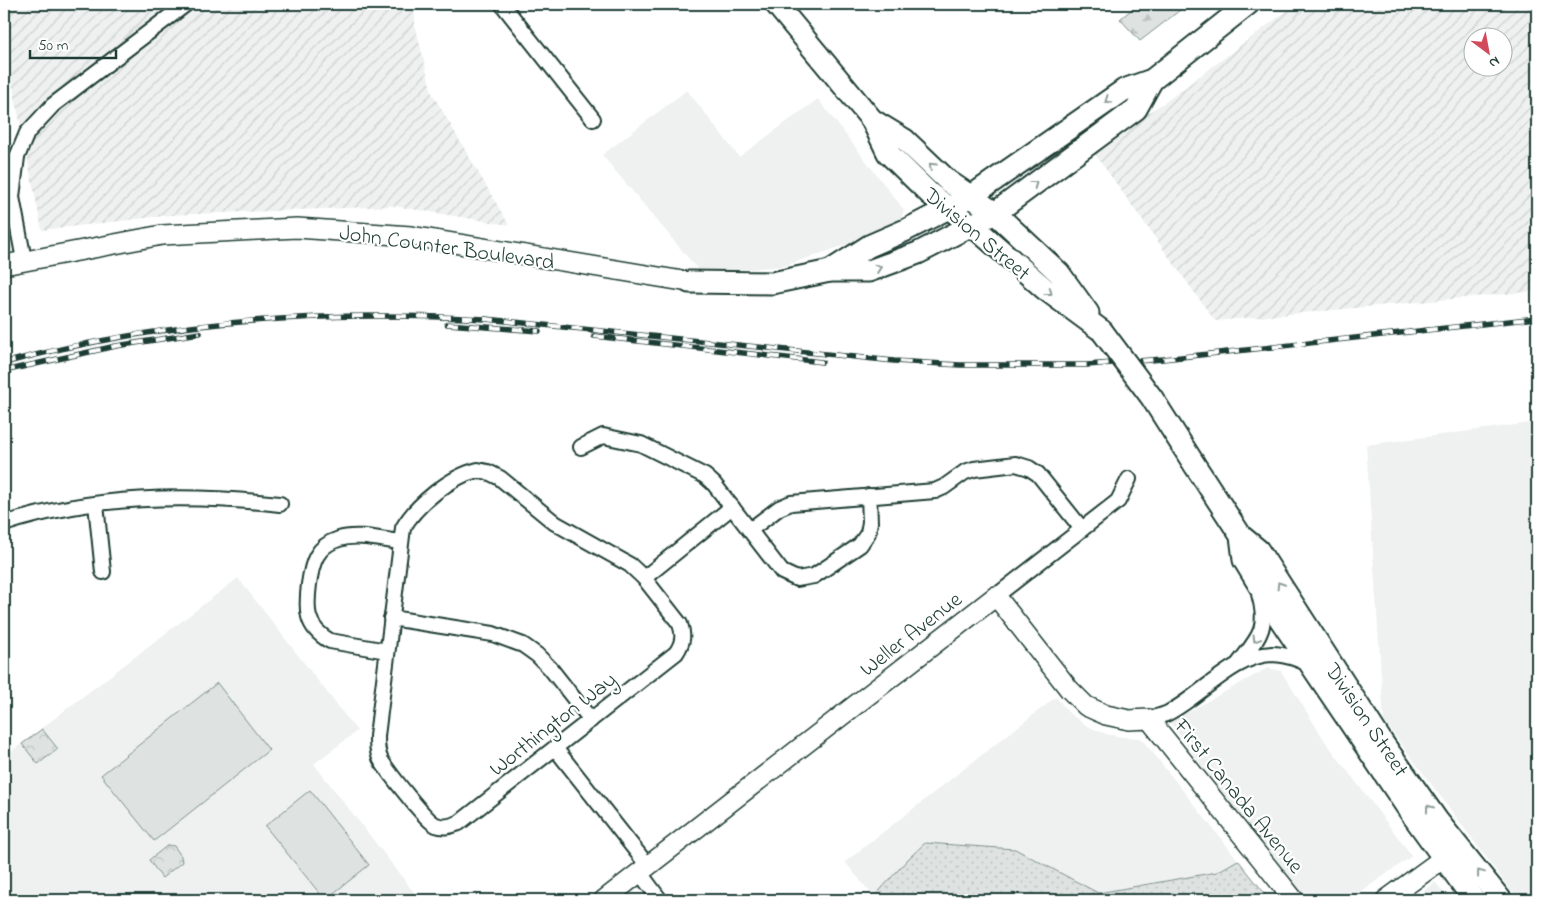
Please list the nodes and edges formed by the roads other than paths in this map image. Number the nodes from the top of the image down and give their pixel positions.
1 (186, 4) edge
2 (502, 4) edge
3 (776, 4) edge
4 (1248, 4) edge
5 (1152, 80) junction
6 (593, 119) dead end
7 (872, 120) junction
8 (970, 197) junction
9 (948, 208) junction
10 (995, 213) junction
11 (973, 226) junction
12 (24, 260) junction
13 (4, 265) edge
14 (830, 271) junction
15 (689, 282) joint
16 (1102, 332) junction
17 (581, 447) dead end
18 (1129, 479) dead end
19 (869, 496) junction
20 (96, 504) junction
21 (280, 504) dead end
22 (732, 507) junction
23 (4, 524) edge
24 (1082, 529) junction
25 (750, 530) junction
26 (1241, 536) junction
27 (401, 542) junction
28 (103, 572) dead end
29 (1254, 576) junction
30 (644, 578) junction
31 (996, 596) junction
32 (391, 618) junction
33 (387, 651) junction
34 (1239, 664) junction
35 (1312, 665) junction
36 (1149, 719) junction
37 (591, 720) junction
38 (555, 748) junction
39 (1452, 852) junction
40 (644, 869) junction
41 (604, 900) edge
42 (660, 900) edge
43 (1294, 900) edge
44 (1386, 900) edge
45 (1474, 900) edge
46 (1501, 900) edge

1 - 12 street
2 - 6 street
3 - 7 main road, Division Street
4 - 5 main road
5 -> 8 main road
10 -> 5 main road
8 -> 7 main road, Division Street
7 - 9 main road, Division Street
8 - 9 main road
8 - 10 main road, Division Street
9 - 11 main road, Division Street
9 - 14 main road
10 - 11 main road
10 - 16 main road, Division Street
14 -> 11 main road
11 -> 16 main road, Division Street
12 - 13 street, John Counter Boulevard
12 - 15 street, John Counter Boulevard
14 - 15 main road, John Counter Boulevard
16 - 26 main road, Division Street, bridge
17 - 22 street
18 - 24 street
19 - 24 street
19 - 25 street
19 - 25 street
20 - 21 street
20 - 23 street
20 - 28 street
22 - 25 street
22 - 30 street
24 - 31 street
26 - 29 main road, Division Street
39 -> 26 main road, Division Street
27 - 30 street, Worthington Way
27 - 32 street, Worthington Way
27 - 33 street
29 -> 34 street, Weller Avenue
29 - 35 main road, Division Street
30 - 37 street, Worthington Way
31 - 36 street, Weller Avenue
31 - 40 street, Weller Avenue
32 - 33 street, Worthington Way
32 - 37 street
33 - 38 street, Worthington Way
34 - 35 street, Weller Avenue
34 - 36 street, Weller Avenue
35 - 39 main road, Division Street
36 - 43 street, First Canada Avenue
37 - 38 street, Worthington Way
38 - 40 street
39 - 44 street
39 - 45 main road, Division Street
46 -> 39 main road, Division Street
40 - 41 street, Weller Avenue
40 - 42 street

